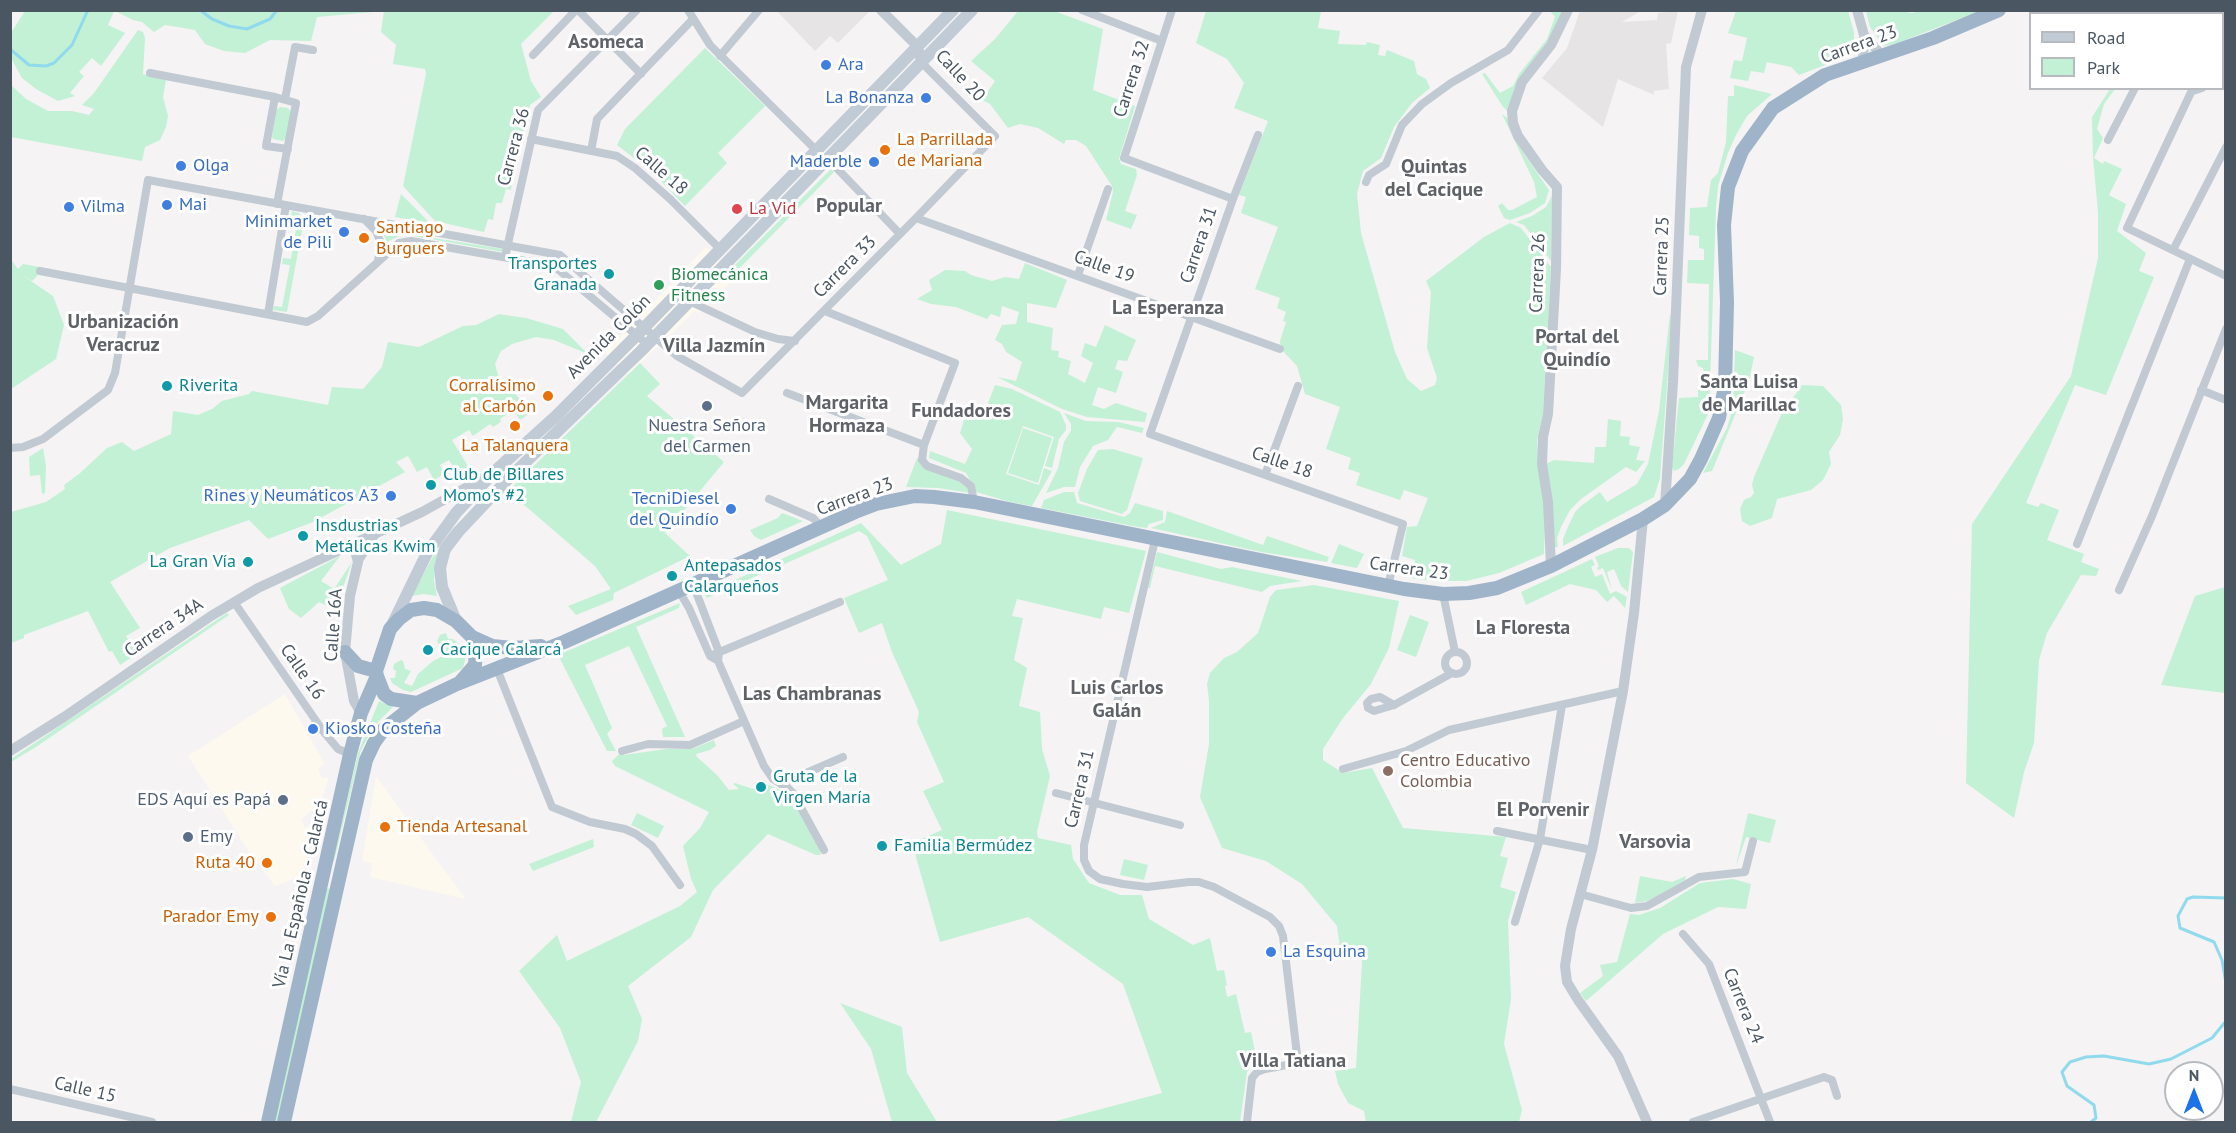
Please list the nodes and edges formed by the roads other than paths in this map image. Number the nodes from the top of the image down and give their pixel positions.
1 (577, 10) edge
2 (637, 10) edge
3 (688, 10) edge
4 (759, 10) edge
5 (881, 10) edge
6 (953, 10) edge
7 (972, 10) edge
8 (1082, 10) edge
9 (1172, 10) edge
10 (1539, 10) edge
11 (1568, 10) edge
12 (1702, 10) edge
13 (1857, 10) edge
14 (2000, 10) edge
15 (693, 19) junction
16 (1864, 35) junction
17 (608, 39) junction
18 (1162, 41) junction
19 (918, 47) junction
20 (313, 50) dead end
21 (533, 55) dead end
22 (720, 56) junction
23 (1882, 56) junction
24 (921, 62) junction
25 (1863, 62) junction
26 (150, 73) dead end
27 (641, 74) junction
28 (2134, 90) edge
29 (2196, 90) edge
30 (280, 98) junction
31 (1258, 135) dead end
32 (995, 136) joint
33 (531, 139) junction
34 (2108, 140) dead end
35 (2226, 147) edge
36 (288, 149) junction
37 (591, 151) junction
38 (817, 151) junction
39 (828, 159) junction
40 (1366, 182) dead end
41 (1108, 189) dead end
42 (1233, 199) junction
43 (282, 204) junction
44 (916, 218) junction
45 (364, 219) junction
46 (900, 234) junction
47 (508, 244) junction
48 (720, 249) junction
49 (2173, 250) junction
50 (505, 257) junction
51 (2190, 259) junction
52 (378, 262) junction
53 (40, 271) dead end
54 (2224, 273) edge
55 (1078, 275) junction
56 (130, 288) junction
57 (689, 301) junction
58 (825, 311) junction
59 (267, 314) junction
60 (1192, 317) junction
61 (2226, 329) edge
62 (641, 331) junction
63 (651, 340) junction
64 (795, 341) junction
65 (1280, 349) dead end
66 (1298, 386) dead end
67 (2201, 390) junction
68 (787, 393) dead end
69 (2226, 400) edge
70 (1150, 434) joint
71 (924, 445) junction
72 (10, 448) edge
73 (494, 472) junction
74 (1265, 475) junction
75 (769, 499) dead end
76 (974, 502) junction
77 (1665, 504) junction
78 (1643, 519) junction
79 (822, 527) junction
80 (378, 532) junction
81 (1155, 540) junction
82 (2077, 544) dead end
83 (344, 546) junction
84 (358, 562) junction
85 (1551, 566) junction
86 (693, 584) junction
87 (1388, 586) junction
88 (2119, 590) dead end
89 (679, 591) junction
90 (1443, 594) junction
91 (234, 602) junction
92 (840, 602) dead end
93 (456, 621) junction
94 (390, 629) junction
95 (472, 637) junction
96 (564, 642) junction
97 (345, 652) junction
98 (1455, 652) junction
99 (715, 656) junction
100 (497, 669) junction
101 (1452, 673) junction
102 (376, 674) junction
103 (457, 684) junction
104 (1623, 691) junction
105 (417, 704) junction
106 (1394, 705) dead end
107 (1562, 705) junction
108 (361, 713) junction
109 (744, 721) junction
110 (10, 751) edge
111 (622, 751) dead end
112 (350, 754) junction
113 (843, 757) dead end
114 (1343, 769) dead end
115 (782, 784) junction
116 (1056, 793) dead end
117 (1094, 803) junction
118 (1180, 825) dead end
119 (1497, 831) dead end
120 (1539, 839) junction
121 (1754, 840) dead end
122 (824, 850) dead end
123 (1592, 850) junction
124 (680, 885) dead end
125 (1580, 894) junction
126 (1515, 922) dead end
127 (1683, 934) dead end
128 (10, 1089) edge
129 (1837, 1096) dead end
130 (1761, 1097) junction
131 (152, 1122) edge
132 (268, 1122) edge
133 (284, 1122) edge
134 (1247, 1122) edge
135 (1647, 1122) edge
136 (1694, 1122) edge
137 (1770, 1122) edge

1 - 17 street
1 - 21 street
2 - 17 street, Carrera 36
3 - 15 street
4 - 22 street
5 - 19 street, Calle 20
6 - 19 main road, Avenida Colón
7 - 24 main road, Avenida Colón
8 - 18 street
9 - 18 street, Carrera 32
10 - 40 street
11 - 85 street, Carrera 26
12 - 77 street, Carrera 25
13 - 16 street
14 - 23 highway, Carrera 23
15 - 22 street
15 - 27 street
16 - 23 street
16 - 25 street
17 - 27 street
17 - 33 street, Carrera 36
18 - 42 street, Carrera 32
19 - 24 street, Calle 20
19 - 38 main road, Avenida Colón
20 - 30 street
22 - 38 street
23 - 25 highway, Carrera 23
24 - 32 street, Calle 20
24 - 39 main road, Avenida Colón
25 - 77 highway, Carrera 23
26 - 30 street
27 - 37 street
28 - 34 street
29 - 49 street
30 - 36 street
30 - 36 street
31 - 42 street, Carrera 31
32 - 44 street, Carrera 33
33 - 37 street, Calle 18
33 - 47 street, Carrera 36
35 - 49 street
36 - 43 street
37 - 48 street, Calle 18
38 - 48 main road, Avenida Colón
39 - 46 street
39 - 57 main road, Avenida Colón
41 - 55 street
42 - 60 street, Carrera 31
43 - 45 street
43 - 56 street
43 - 59 street
44 - 46 street, Carrera 33
44 - 55 street, Calle 19
45 - 47 street
45 - 52 street
46 - 58 street, Carrera 33
47 - 50 street, Carrera 36
47 - 62 street
48 - 62 main road, Avenida Colón
49 - 51 street
50 - 52 street
50 - 62 street
51 - 54 street
51 - 82 street
52 - 59 street
53 - 56 street
55 - 60 street, Calle 19
56 - 59 street
56 - 72 street
57 - 63 main road, Avenida Colón
57 - 64 street
58 - 64 street, Carrera 33
58 - 71 street
60 - 65 street, Calle 19
60 - 70 street, Carrera 31
61 - 67 street
62 - 63 street
62 - 73 main road, Avenida Colón
63 - 64 street, Carrera 33
63 - 93 main road, Avenida Colón
66 - 74 street
67 - 69 street
67 - 88 street
68 - 71 street
70 - 74 street, Calle 18
71 - 76 street
73 - 80 street, Carrera 34A
73 - 94 main road, Avenida Colón
74 - 87 street, Calle 18
75 - 79 street
76 - 79 highway, Carrera 23
76 - 81 highway, Carrera 23
77 - 78 highway, Carrera 23
78 - 85 highway, Carrera 23
78 - 104 street
79 - 86 highway, Carrera 23
80 - 83 street, Carrera 34A
80 - 84 street
81 - 87 highway, Carrera 23
81 - 117 street, Carrera 31
83 - 84 street
83 - 91 street, Carrera 34A
84 - 97 street, Calle 16A
85 - 90 highway, Carrera 23
86 - 89 highway, Carrera 23
86 - 99 street
87 - 90 highway, Carrera 23
89 - 96 highway, Carrera 23
89 - 99 street
90 - 98 street
91 - 110 street, Carrera 34A
91 - 112 street, Calle 16
92 - 99 street
93 - 94 highway
93 - 95 highway
94 - 102 highway, Vía La Española - Calarcá
95 - 96 highway, Carrera 23
95 - 103 highway
96 - 100 highway, Carrera 23
97 - 102 highway
97 - 108 street, Calle 16A
98 - 101 street
98 - 101 street
99 - 109 street
100 - 103 highway, Carrera 23
100 - 124 street
101 - 106 street
102 - 105 highway
102 - 108 highway, Vía La Española - Calarcá
103 - 105 highway, Vía La Española - Calarcá
104 - 107 street
104 - 123 street
105 - 133 highway, Vía La Española - Calarcá
107 - 114 street
107 - 120 street
108 - 112 highway, Vía La Española - Calarcá
109 - 111 street
109 - 115 street
112 - 132 highway, Vía La Española - Calarcá
113 - 115 street
115 - 122 street
116 - 117 street
117 - 118 street
117 - 134 street, Carrera 31
119 - 120 street
120 - 123 street
120 - 126 street
121 - 125 street
123 - 125 street
125 - 135 street
127 - 130 street, Carrera 24
128 - 131 street, Calle 15
129 - 130 street
130 - 136 street
130 - 137 street, Carrera 24

